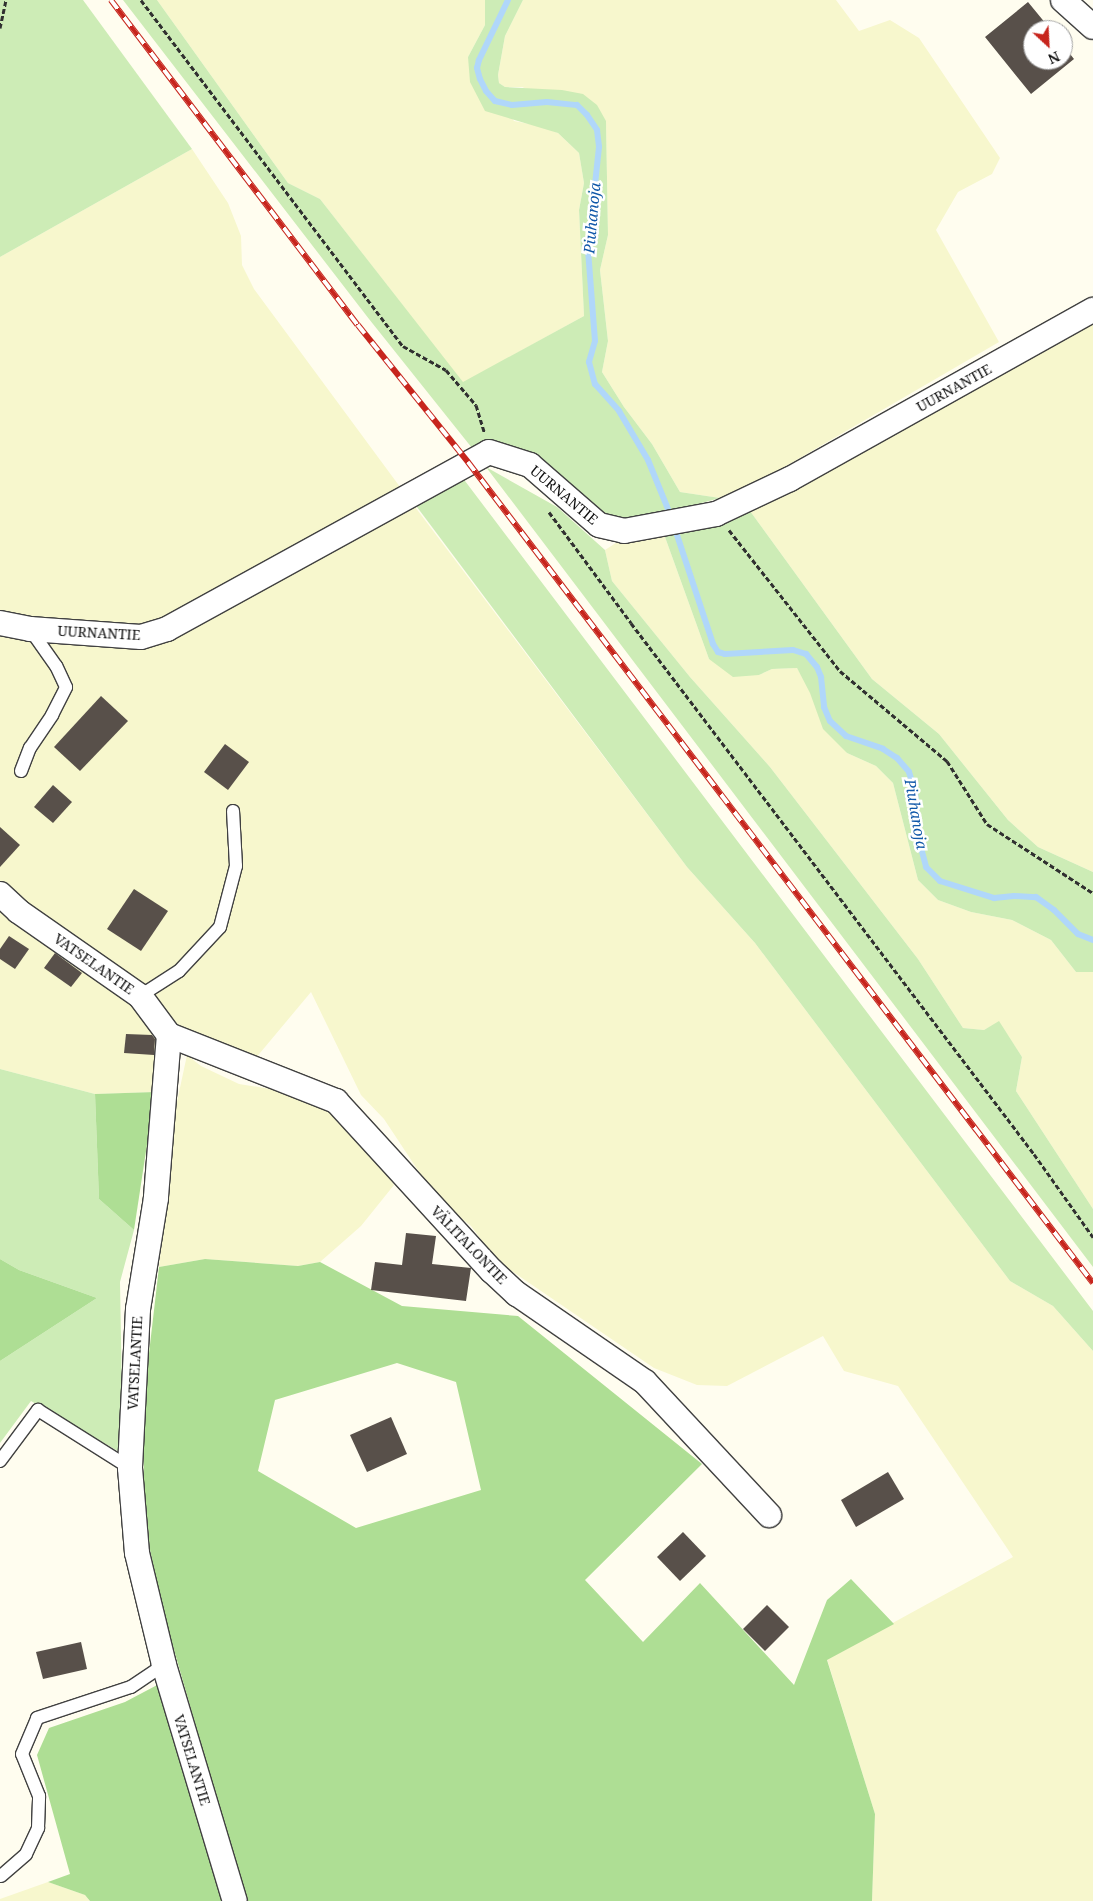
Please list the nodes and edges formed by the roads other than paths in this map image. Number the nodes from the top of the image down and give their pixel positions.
1 (1063, 0) edge
2 (1093, 27) edge
3 (1093, 310) edge
4 (0, 623) edge
5 (30, 629) junction
6 (21, 771) dead end
7 (233, 811) dead end
8 (0, 894) edge
9 (140, 996) junction
10 (169, 1035) junction
11 (0, 1461) edge
12 (130, 1468) junction
13 (769, 1515) dead end
14 (164, 1665) junction
15 (2, 1876) dead end
16 (234, 1901) edge

1 - 2 street
3 - 5 street, UURNANTIE
4 - 5 street, UURNANTIE
5 - 6 lane
7 - 9 lane
8 - 9 street, VATSELANTIE
9 - 10 street, VATSELANTIE
10 - 12 street, VATSELANTIE
10 - 13 street, VÄLITALONTIE
11 - 12 lane
12 - 14 street, VATSELANTIE
14 - 15 lane
14 - 16 street, VATSELANTIE

